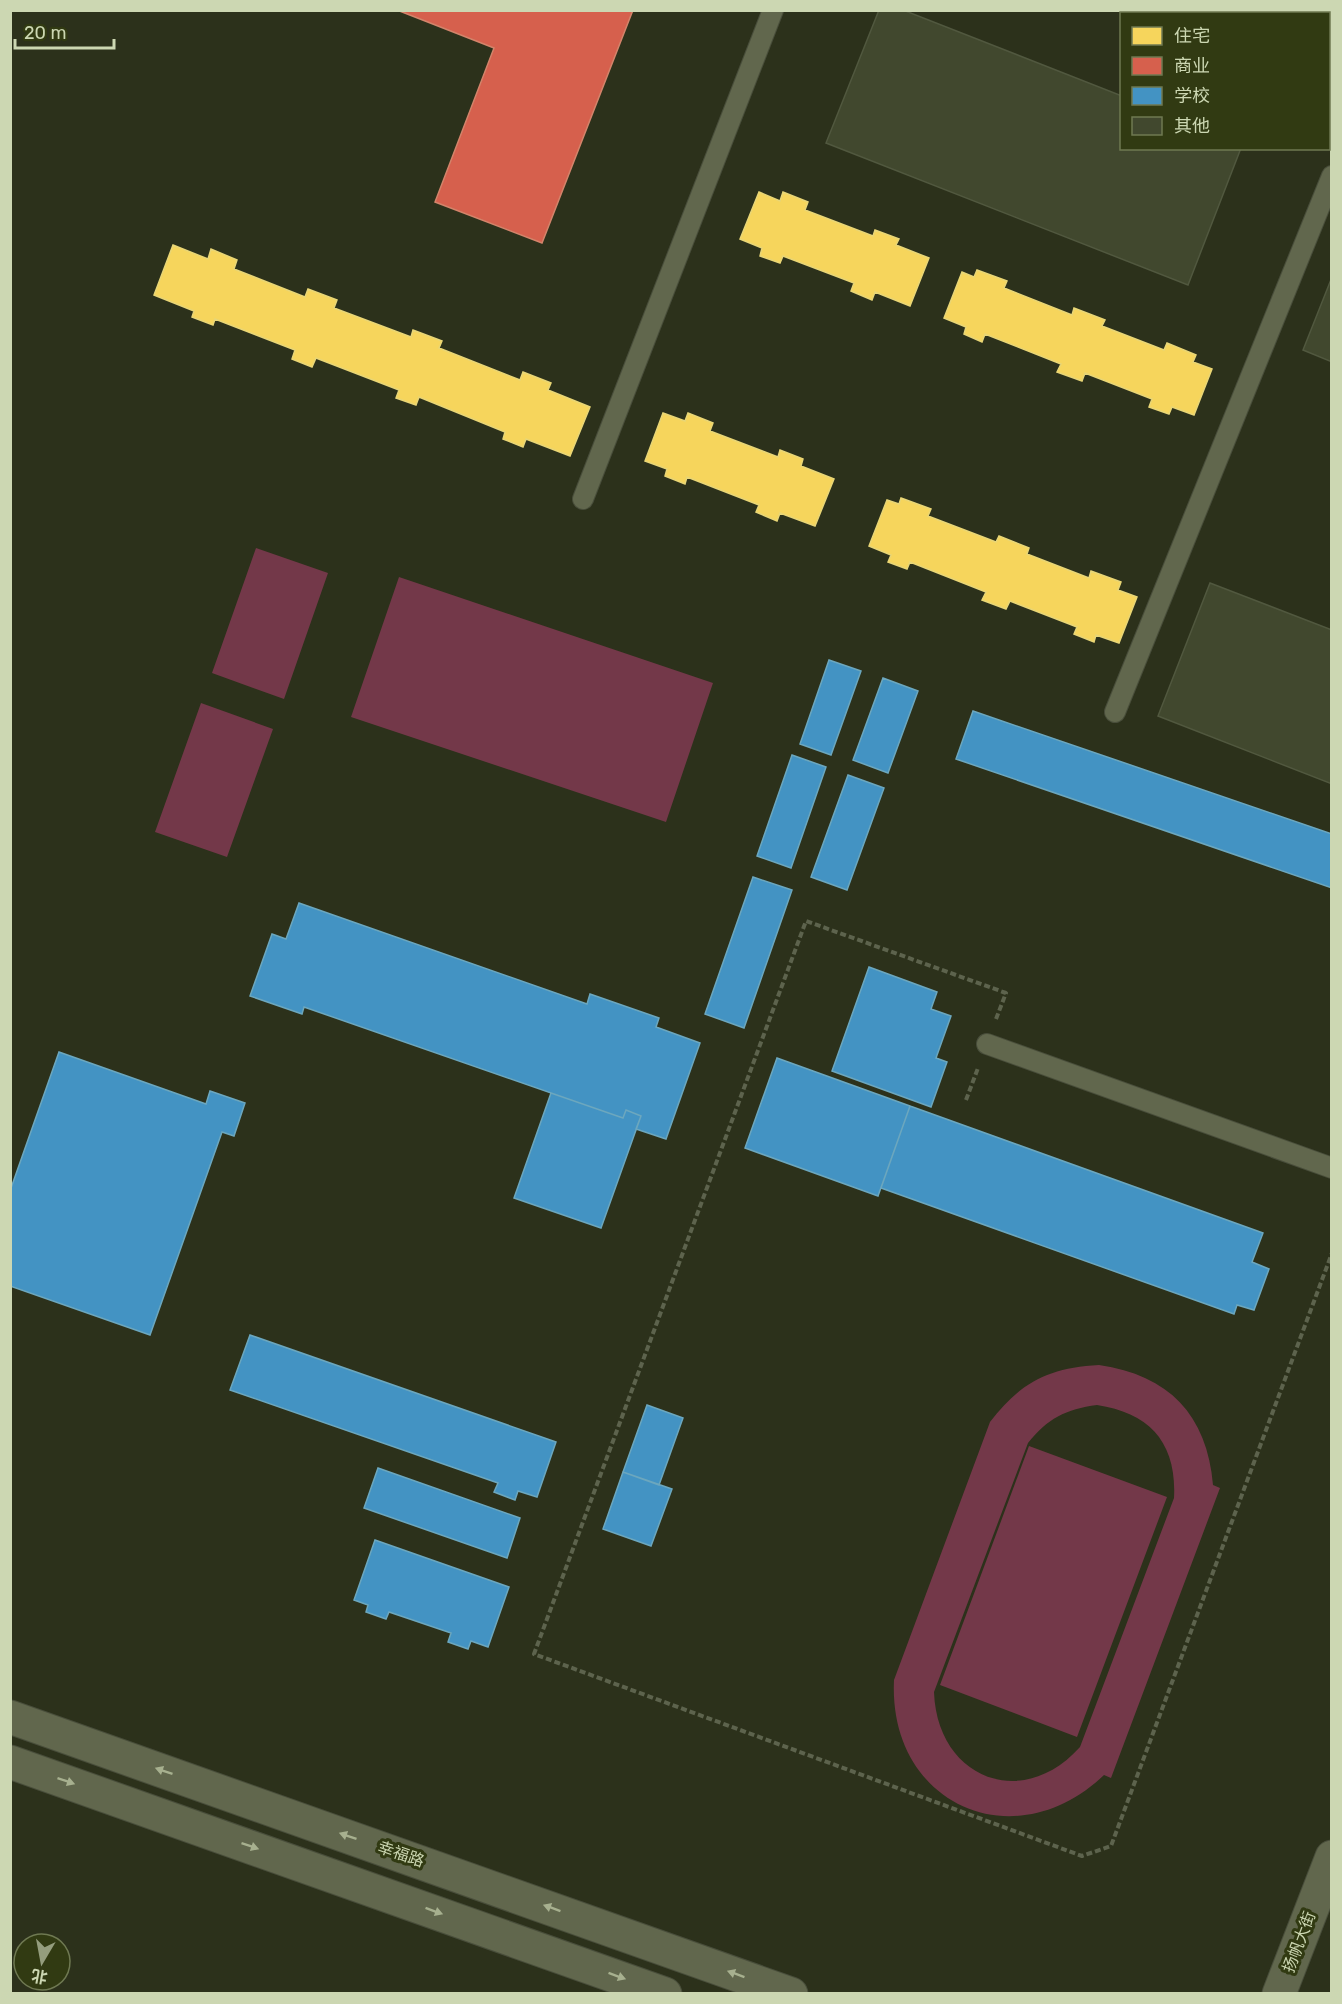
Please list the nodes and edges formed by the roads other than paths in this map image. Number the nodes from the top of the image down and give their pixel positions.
1 (773, 10) edge
2 (1332, 176) edge
3 (584, 499) dead end
4 (1115, 712) dead end
5 (987, 1044) road end
6 (1332, 1168) edge
7 (10, 1717) edge
8 (10, 1762) edge
9 (1332, 1857) edge
10 (665, 1994) edge
11 (791, 1994) edge
12 (1279, 1994) edge

1 - 3 lane
2 - 4 lane
5 - 6 lane
11 -> 7 street, 幸福路
8 -> 10 street
9 - 12 street, 扬帆大街

